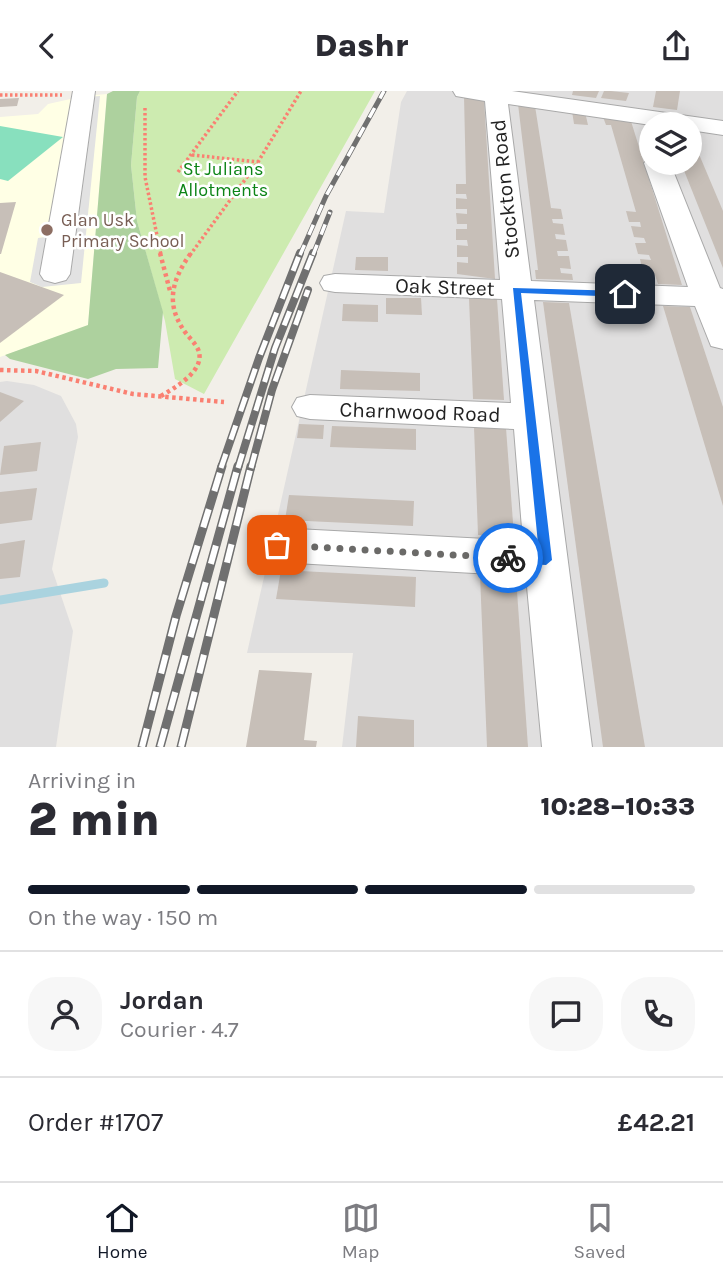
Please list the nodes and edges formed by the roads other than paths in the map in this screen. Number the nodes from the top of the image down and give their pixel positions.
1 (651, 91) edge
2 (485, 92) edge
3 (84, 93) edge
4 (645, 112) edge
5 (639, 115) edge
6 (702, 125) edge
7 (723, 128) edge
8 (662, 175) edge
9 (55, 274) dead end
10 (335, 283) dead end
11 (516, 290) junction
12 (715, 297) edge
13 (723, 339) edge
14 (310, 407) dead end
15 (530, 417) junction
16 (277, 545) dead end
17 (546, 560) junction
18 (567, 747) edge

1 - 4 street
2 - 5 street
2 - 11 street, Stockton Road
3 - 9 street
6 - 7 street
8 - 12 street
10 - 11 street, Oak Street
11 - 12 street, Oak Street
11 - 15 street, Stockton Road
12 - 13 street
14 - 15 street, Charnwood Road
15 - 17 street, Stockton Road
16 - 17 street
17 - 18 street, Stockton Road

